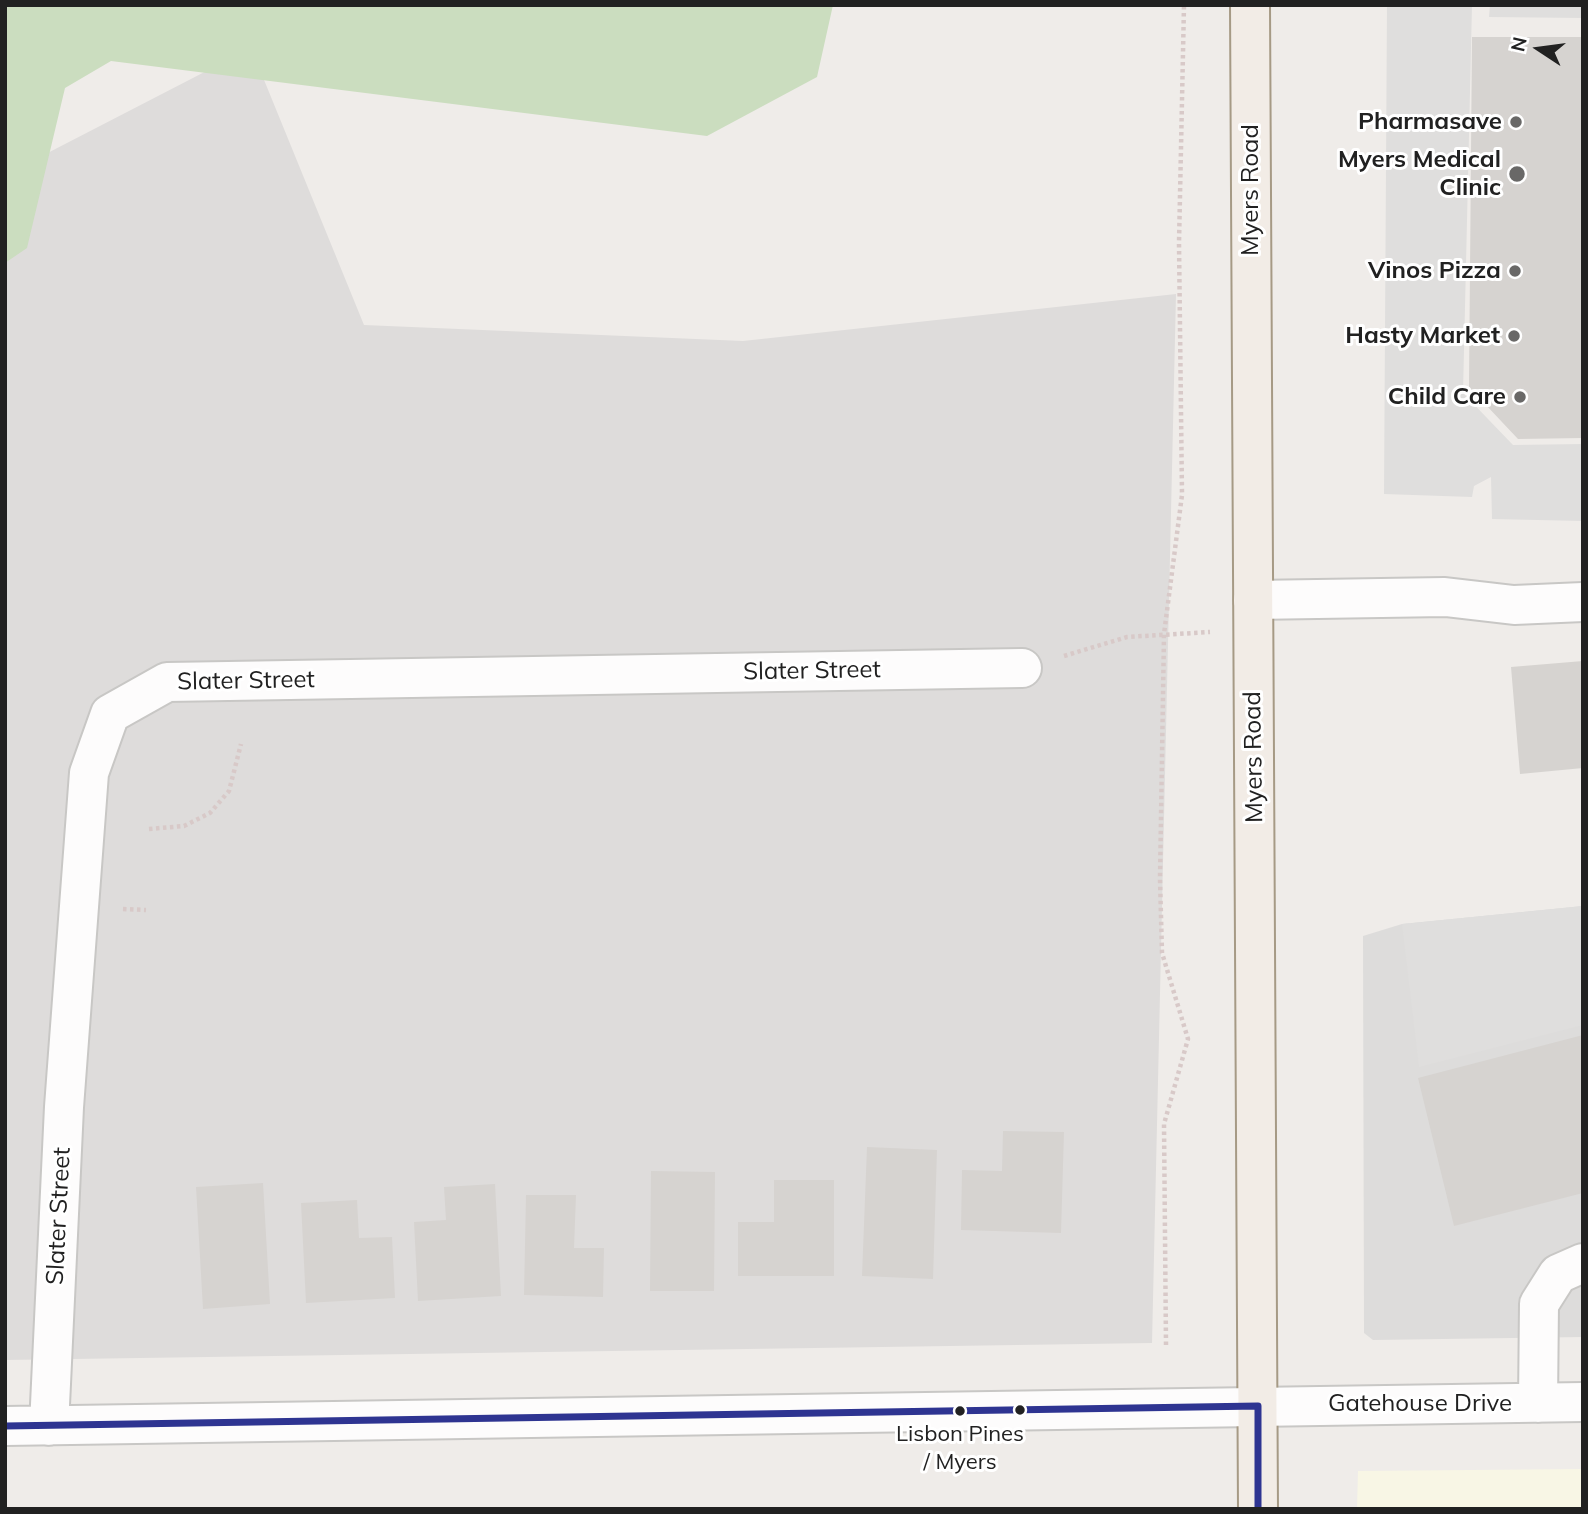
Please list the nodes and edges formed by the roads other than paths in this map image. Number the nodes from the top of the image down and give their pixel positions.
1 (1251, 5) edge
2 (1583, 602) edge
3 (1253, 615) junction
4 (1022, 667) road end
5 (1583, 1263) edge
6 (1583, 1402) edge
7 (1538, 1403) junction
8 (1258, 1406) junction
9 (5, 1426) edge
10 (49, 1426) junction
11 (1258, 1509) edge

1 - 3 main road, Myers Road
2 - 3 street
3 - 8 main road, Myers Road
4 - 10 street, Slater Street
5 - 7 street
6 - 7 street, Gatehouse Drive
7 - 8 street, Gatehouse Drive
8 - 10 street, Gatehouse Drive
8 - 11 main road, Myers Road
9 - 10 street, Gatehouse Drive

